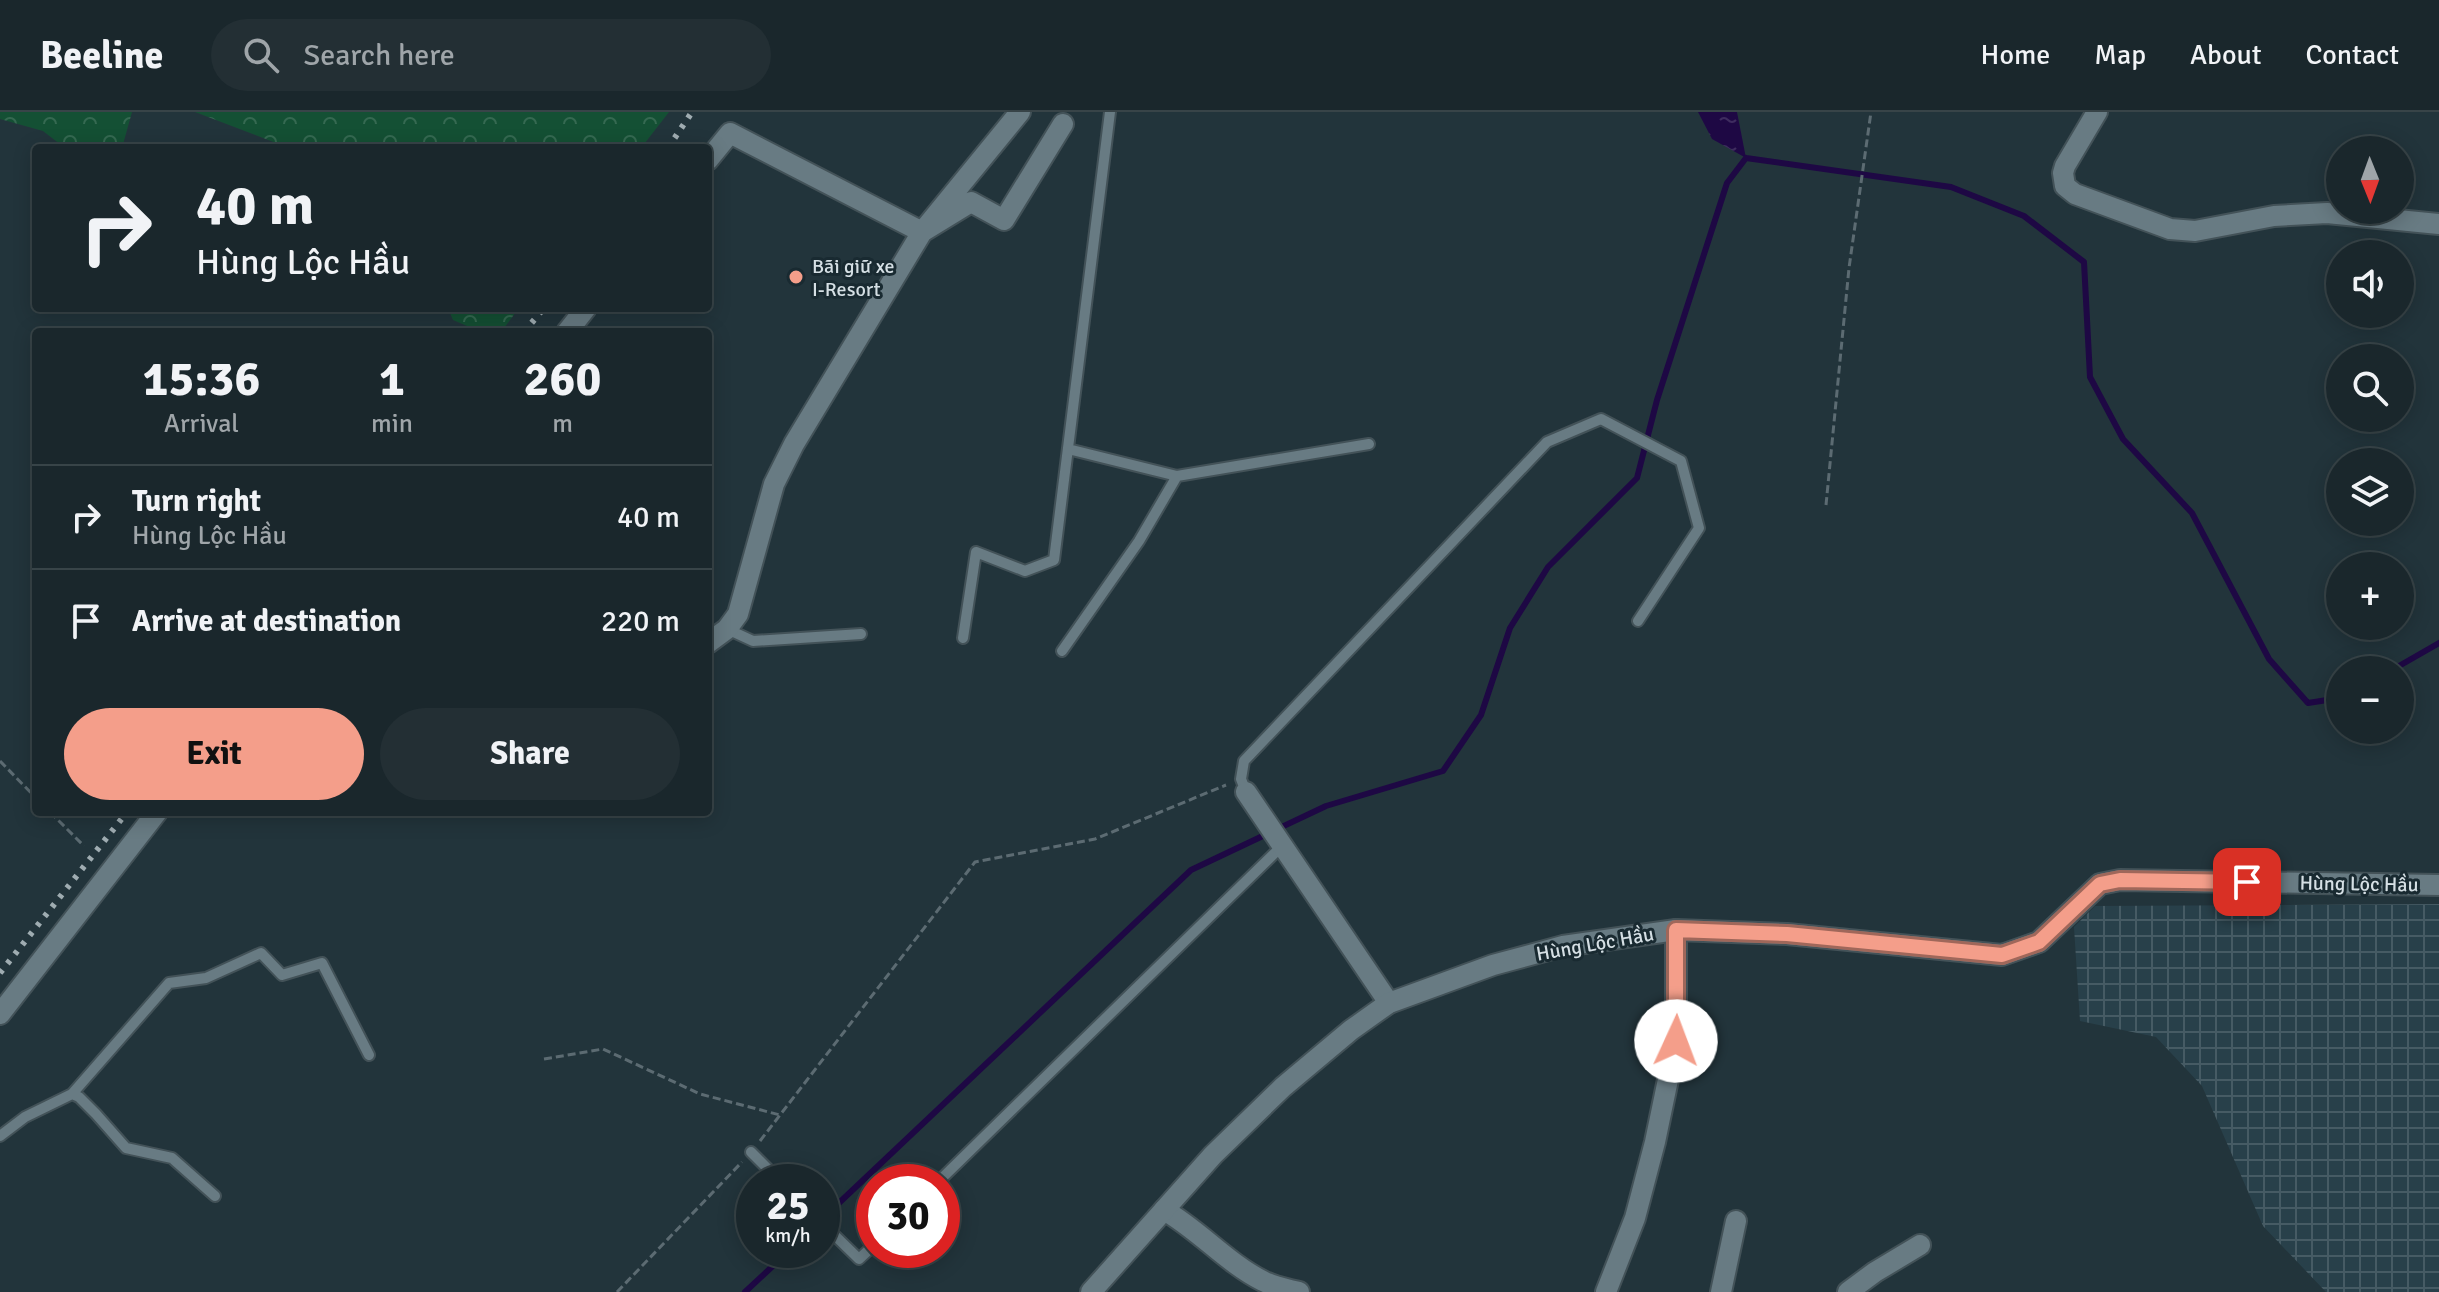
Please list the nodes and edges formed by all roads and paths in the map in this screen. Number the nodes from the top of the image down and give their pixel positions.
1 (1020, 112) edge
2 (1110, 112) edge
3 (1871, 112) edge
4 (2097, 112) edge
5 (1063, 124) dead end
6 (712, 155) edge
7 (2439, 224) edge
8 (922, 232) junction
9 (583, 312) edge
10 (570, 328) edge
11 (1369, 444) dead end
12 (1068, 449) junction
13 (1177, 476) junction
14 (1826, 505) dead end
15 (1638, 621) dead end
16 (727, 629) junction
17 (861, 634) dead end
18 (963, 638) dead end
19 (712, 640) edge
20 (1062, 651) dead end
21 (0, 761) edge
22 (1244, 786) junction
23 (32, 794) edge
24 (54, 816) edge
25 (154, 816) edge
26 (1283, 844) junction
27 (84, 846) dead end
28 (2439, 885) edge
29 (1676, 930) junction
30 (1389, 1003) junction
31 (0, 1014) edge
32 (369, 1055) dead end
33 (544, 1059) dead end
34 (72, 1094) junction
35 (780, 1115) junction
36 (0, 1136) edge
37 (751, 1152) junction
38 (763, 1164) edge
39 (956, 1164) edge
40 (215, 1196) dead end
41 (1164, 1210) junction
42 (1736, 1221) dead end
43 (840, 1241) edge
44 (1920, 1245) dead end
45 (856, 1256) edge
46 (617, 1292) edge
47 (1091, 1292) edge
48 (1299, 1292) edge
49 (1606, 1292) edge
50 (1721, 1292) edge
51 (1848, 1292) edge

1 - 8 street
2 - 12 lane
3 - 14 path
4 - 7 street
5 - 8 street
6 - 8 street
8 - 16 street
9 - 10 street
11 - 13 lane
12 - 13 lane
12 - 18 lane
13 - 20 lane
15 - 22 lane
16 - 17 lane
16 - 19 street
21 - 23 path
22 - 26 street
22 - 35 path
24 - 27 path
25 - 31 street
26 - 30 street
26 - 39 lane
28 - 29 street, Hùng Lộc Hầu
29 - 30 street, Hùng Lộc Hầu
29 - 49 street
30 - 41 street, Hùng Lộc Hầu
32 - 34 lane
33 - 35 path
34 - 36 lane
34 - 40 lane
35 - 37 path
37 - 38 lane
37 - 46 path
41 - 47 street, Hùng Lộc Hầu
41 - 48 street
42 - 50 street
43 - 45 lane
44 - 51 street

